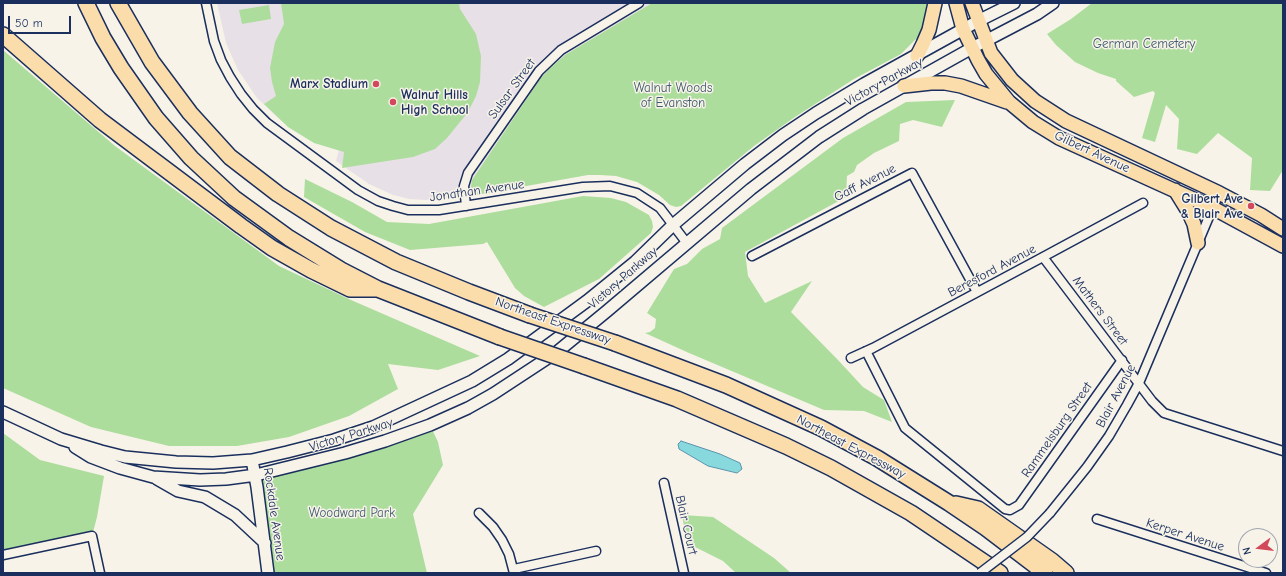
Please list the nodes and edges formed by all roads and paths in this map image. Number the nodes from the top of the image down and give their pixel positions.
1 (86, 3) edge
2 (118, 3) edge
3 (206, 3) edge
4 (639, 3) edge
5 (935, 3) edge
6 (956, 3) edge
7 (972, 3) edge
8 (1014, 3) edge
9 (1053, 3) edge
10 (978, 21) junction
11 (964, 29) junction
12 (3, 35) edge
13 (986, 41) junction
14 (972, 48) junction
15 (917, 56) junction
16 (904, 86) junction
17 (1009, 102) junction
18 (1175, 190) junction
19 (1219, 193) junction
20 (1143, 203) dead end
21 (466, 206) junction
22 (1213, 208) junction
23 (674, 224) junction
24 (1283, 229) edge
25 (686, 242) junction
26 (1198, 242) junction
27 (1283, 246) edge
28 (752, 256) dead end
29 (1043, 257) junction
30 (378, 289) junction
31 (977, 292) junction
32 (866, 351) junction
33 (851, 358) dead end
34 (1122, 360) junction
35 (1138, 383) junction
36 (3, 412) edge
37 (61, 438) junction
38 (1283, 451) edge
39 (252, 460) junction
40 (256, 475) junction
41 (153, 477) junction
42 (664, 483) dead end
43 (949, 503) junction
44 (479, 513) dead end
45 (1098, 519) dead end
46 (264, 543) junction
47 (596, 551) dead end
48 (3, 555) edge
49 (514, 571) edge
50 (100, 573) edge
51 (268, 573) edge
52 (684, 573) edge
53 (980, 573) edge
54 (1000, 573) edge
55 (1045, 573) edge
56 (1066, 573) edge
57 (1266, 573) edge

1 - 30 highway
2 - 43 highway, Northeast Expressway, bridge
3 - 21 street, Jonathan Avenue
4 - 21 street, Sulsar Street
5 - 15 main road
6 - 11 main road, Gilbert Avenue
7 - 10 main road, Gilbert Avenue
8 - 10 street, Victory Parkway
9 - 13 street, Victory Parkway
10 - 11 street, Victory Parkway
10 - 13 main road, Gilbert Avenue
11 - 14 main road, Gilbert Avenue
11 - 15 street, Victory Parkway
12 - 30 highway
13 - 14 street, Victory Parkway
13 - 19 main road, Gilbert Avenue
14 - 16 street, Victory Parkway
14 - 17 main road, Gilbert Avenue
15 - 23 street, Victory Parkway
16 - 17 main road
16 - 25 street, Victory Parkway
17 - 18 main road, Gilbert Avenue
18 - 22 main road, Gilbert Avenue
18 - 26 main road
19 - 22 street, Blair Avenue
19 - 24 main road, Gilbert Avenue
20 - 29 street, Beresford Avenue
21 - 23 street, Jonathan Avenue
22 - 26 street, Blair Avenue
22 - 27 main road, Gilbert Avenue
23 - 25 street, Jonathan Avenue
23 - 39 street, Victory Parkway
25 - 40 street, Victory Parkway
26 - 35 street, Blair Avenue
28 - 31 street, Gaff Avenue
29 - 31 street, Beresford Avenue
29 - 34 street, Mathers Street
30 - 54 highway, bridge
31 - 32 street, Beresford Avenue
32 - 33 street, Beresford Avenue
32 - 34 street, Rammelsburg Street
34 - 35 street, Mathers Street
35 - 38 street, Mathers Street
35 - 53 street, Blair Avenue, bridge
36 - 37 street, Victory Parkway
37 - 39 street, Victory Parkway
37 - 41 street, Victory Parkway
39 - 40 street, Rockdale Avenue
40 - 41 street, Victory Parkway
40 - 46 street, Rockdale Avenue
41 - 46 street
42 - 52 street, Blair Court
43 - 55 highway, Northeast Expressway
43 - 56 highway
44 - 49 street
45 - 57 street, Kerper Avenue
46 - 51 street, Rockdale Avenue
47 - 49 street
48 - 50 street

